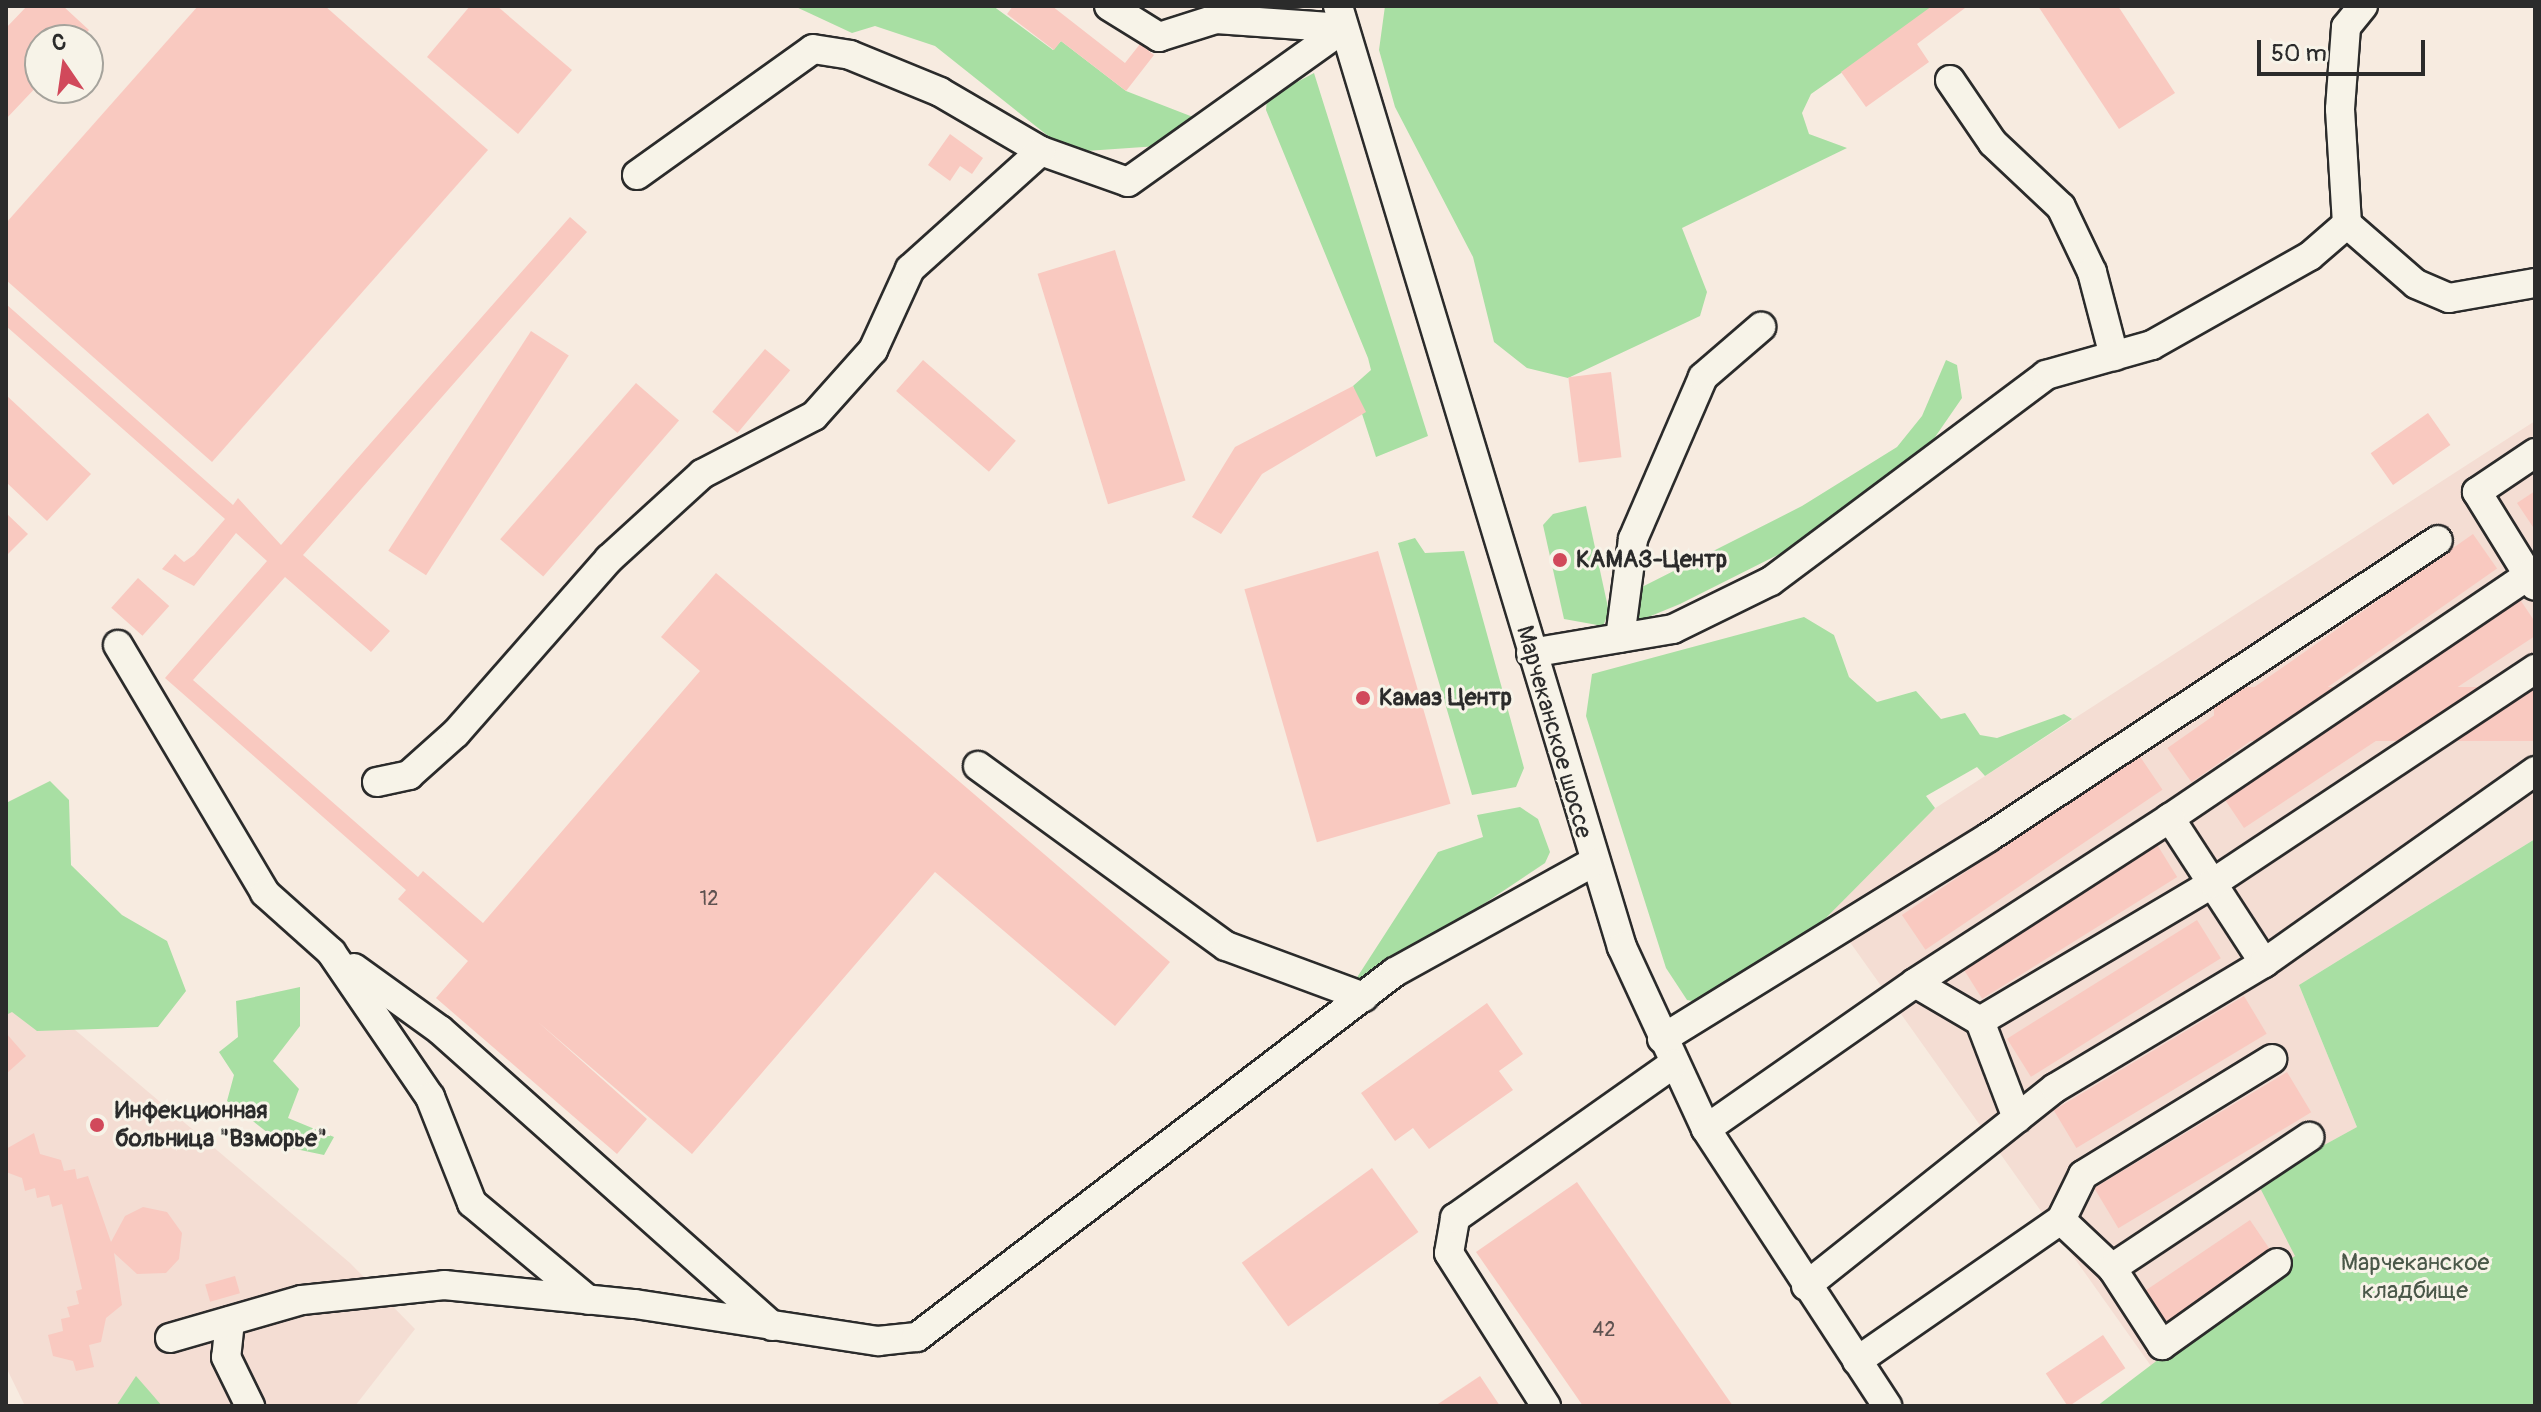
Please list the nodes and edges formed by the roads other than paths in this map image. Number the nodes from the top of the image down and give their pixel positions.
1 (1109, 6) edge
2 (2363, 6) edge
3 (1341, 17) edge
4 (1950, 80) dead end
5 (1041, 151) junction
6 (637, 175) dead end
7 (2347, 224) junction
8 (2535, 283) edge
9 (1761, 327) dead end
10 (2114, 356) junction
11 (2535, 453) edge
12 (2438, 540) dead end
13 (2533, 577) edge
14 (1620, 638) junction
15 (118, 645) dead end
16 (1531, 653) junction
17 (2535, 669) edge
18 (978, 766) dead end
19 (2535, 771) edge
20 (377, 782) dead end
21 (2170, 818) junction
22 (1592, 863) junction
23 (2213, 883) junction
24 (331, 952) junction
25 (2264, 963) junction
26 (1915, 983) junction
27 (1364, 997) junction
28 (1980, 1021) junction
29 (1668, 1052) junction
30 (2272, 1059) dead end
31 (2017, 1118) junction
32 (1706, 1129) junction
33 (2309, 1137) dead end
34 (2061, 1220) junction
35 (2277, 1263) dead end
36 (2112, 1268) junction
37 (1806, 1286) junction
38 (588, 1300) junction
39 (230, 1321) junction
40 (772, 1326) junction
41 (170, 1338) dead end
42 (1857, 1361) junction
43 (250, 1406) edge
44 (1546, 1406) edge
45 (1887, 1406) edge

1 - 3 street
2 - 7 street
3 - 5 street
3 - 16 street, Марчеканское шоссе
4 - 10 street
5 - 6 street
5 - 20 street
7 - 8 street
7 - 10 street
9 - 14 street
10 - 14 street
11 - 13 street
12 - 29 street
13 - 21 street
14 - 16 street
15 - 24 street
16 - 22 street, Марчеканское шоссе
17 - 23 street
18 - 27 street
19 - 25 street
21 - 23 street
21 - 26 street
22 - 27 street
22 - 29 street, Марчеканское шоссе
23 - 25 street
23 - 28 street
24 - 38 street
24 - 40 street
25 - 31 street
26 - 28 street
26 - 32 street
27 - 40 street
28 - 31 street
29 - 32 street, Марчеканское шоссе
29 - 44 street
30 - 34 street
31 - 37 street
32 - 37 street, Марчеканское шоссе
33 - 36 street
34 - 36 street
34 - 42 street
35 - 36 street
37 - 42 street, Марчеканское шоссе
38 - 39 street
38 - 40 street
39 - 41 street
39 - 43 street
42 - 45 street, Марчеканское шоссе

